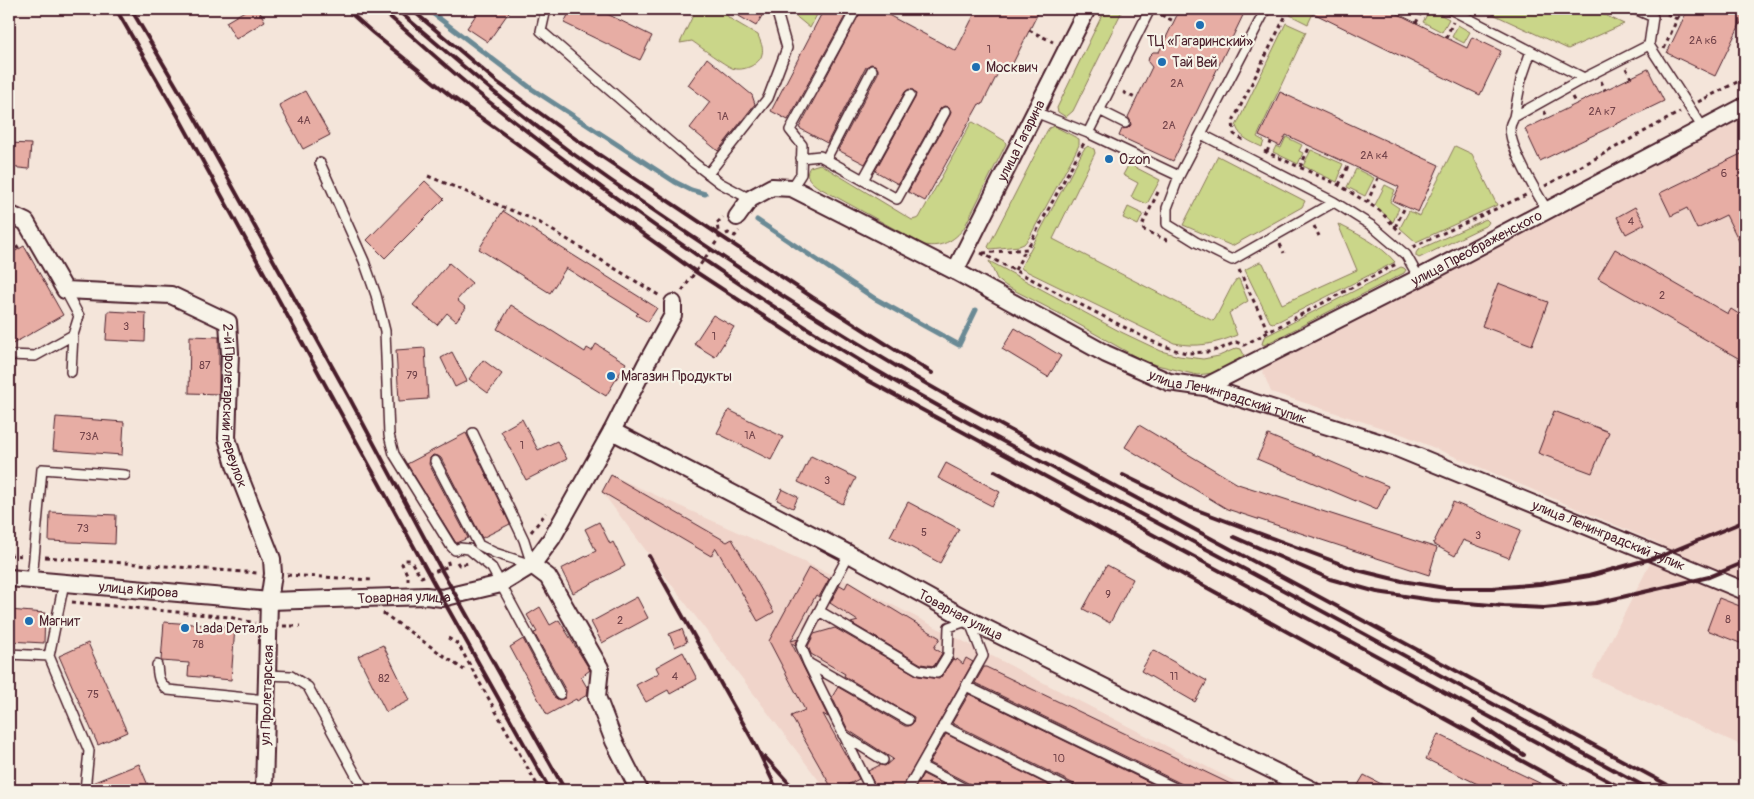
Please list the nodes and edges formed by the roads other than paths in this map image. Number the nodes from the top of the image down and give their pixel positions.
1 (546, 9) edge
2 (776, 9) edge
3 (856, 9) edge
4 (1087, 9) edge
5 (1150, 9) edge
6 (1266, 9) edge
7 (1635, 9) edge
8 (1453, 13) edge
9 (1649, 45) junction
10 (1531, 51) junction
11 (872, 70) dead end
12 (1584, 78) junction
13 (910, 95) dead end
14 (1745, 106) edge
15 (1099, 110) junction
16 (945, 112) dead end
17 (1035, 112) junction
18 (1514, 117) junction
19 (1125, 123) dead end
20 (1702, 128) junction
21 (1201, 134) junction
22 (1088, 136) junction
23 (801, 158) junction
24 (826, 159) junction
25 (320, 163) dead end
26 (708, 174) junction
27 (1179, 176) junction
28 (863, 180) junction
29 (792, 188) junction
30 (750, 199) junction
31 (1334, 202) junction
32 (1546, 210) junction
33 (9, 214) edge
34 (737, 217) road end
35 (955, 272) junction
36 (1419, 278) junction
37 (65, 290) junction
38 (673, 303) road end
39 (73, 335) junction
40 (9, 355) edge
41 (71, 372) dead end
42 (1205, 386) junction
43 (612, 431) junction
44 (473, 433) dead end
45 (435, 461) dead end
46 (125, 475) dead end
47 (849, 554) junction
48 (532, 565) junction
49 (9, 578) edge
50 (32, 580) junction
51 (64, 583) junction
52 (502, 584) junction
53 (1745, 591) edge
54 (269, 601) junction
55 (819, 611) junction
56 (969, 620) junction
57 (9, 654) edge
58 (49, 656) junction
59 (808, 663) junction
60 (157, 664) dead end
61 (267, 675) junction
62 (966, 686) junction
63 (560, 694) dead end
64 (266, 700) junction
65 (908, 720) dead end
66 (943, 726) junction
67 (842, 735) junction
68 (883, 760) dead end
69 (921, 766) junction
70 (84, 790) edge
71 (264, 790) edge
72 (364, 790) edge
73 (639, 790) edge
74 (871, 790) edge
75 (907, 790) edge
76 (967, 790) edge
77 (1070, 790) edge
78 (1179, 790) edge
79 (1312, 790) edge

1 - 26 lane
2 - 26 lane
3 - 23 lane
4 - 17 street, улица Гагарина
5 - 15 lane
6 - 21 lane
7 - 9 lane
8 - 10 lane
9 - 12 lane
9 - 20 lane
10 - 12 lane
10 - 18 lane
11 - 24 lane
12 - 18 lane
13 - 28 lane
14 - 20 street, улица Преображенского
15 - 19 lane
15 - 22 lane
16 - 28 lane
17 - 22 lane
17 - 35 street, улица Гагарина
18 - 32 lane
20 - 32 street, улица Преображенского
21 - 27 lane
21 - 31 lane
22 - 27 lane
23 - 24 lane
23 - 29 lane
24 - 28 lane
25 - 52 lane
26 - 30 lane
27 - 31 lane
29 - 30 street
29 - 35 street, улица Ленинградский тупик
30 - 34 street
31 - 36 lane
32 - 36 street, улица Преображенского
33 - 37 street
35 - 42 street, улица Ленинградский тупик
36 - 42 street, улица Преображенского
37 - 39 lane
37 - 54 street, 2-й Пролетарский переулок
38 - 43 street, Товарная улица
39 - 40 lane
39 - 41 lane
42 - 53 street, улица Ленинградский тупик
43 - 47 street, Товарная улица
43 - 48 street, Товарная улица
44 - 48 lane
45 - 48 lane
46 - 50 lane
47 - 55 lane
47 - 56 street, Товарная улица
48 - 52 street, Товарная улица
48 - 73 street
49 - 50 street, улица Кирова
50 - 51 street, улица Кирова
51 - 54 street, улица Кирова
51 - 58 lane
52 - 54 street, Товарная улица
52 - 63 lane
54 - 61 street, ул Пролетарская
55 - 56 lane
55 - 59 lane
56 - 62 lane
56 - 79 street, Товарная улица
57 - 58 lane
58 - 70 lane
59 - 65 lane
59 - 67 lane
60 - 64 lane
61 - 64 street, ул Пролетарская
61 - 72 lane
62 - 66 lane
62 - 78 lane
64 - 71 street, ул Пролетарская
66 - 69 lane
66 - 77 lane
67 - 68 lane
67 - 74 lane
69 - 75 lane
69 - 76 lane

